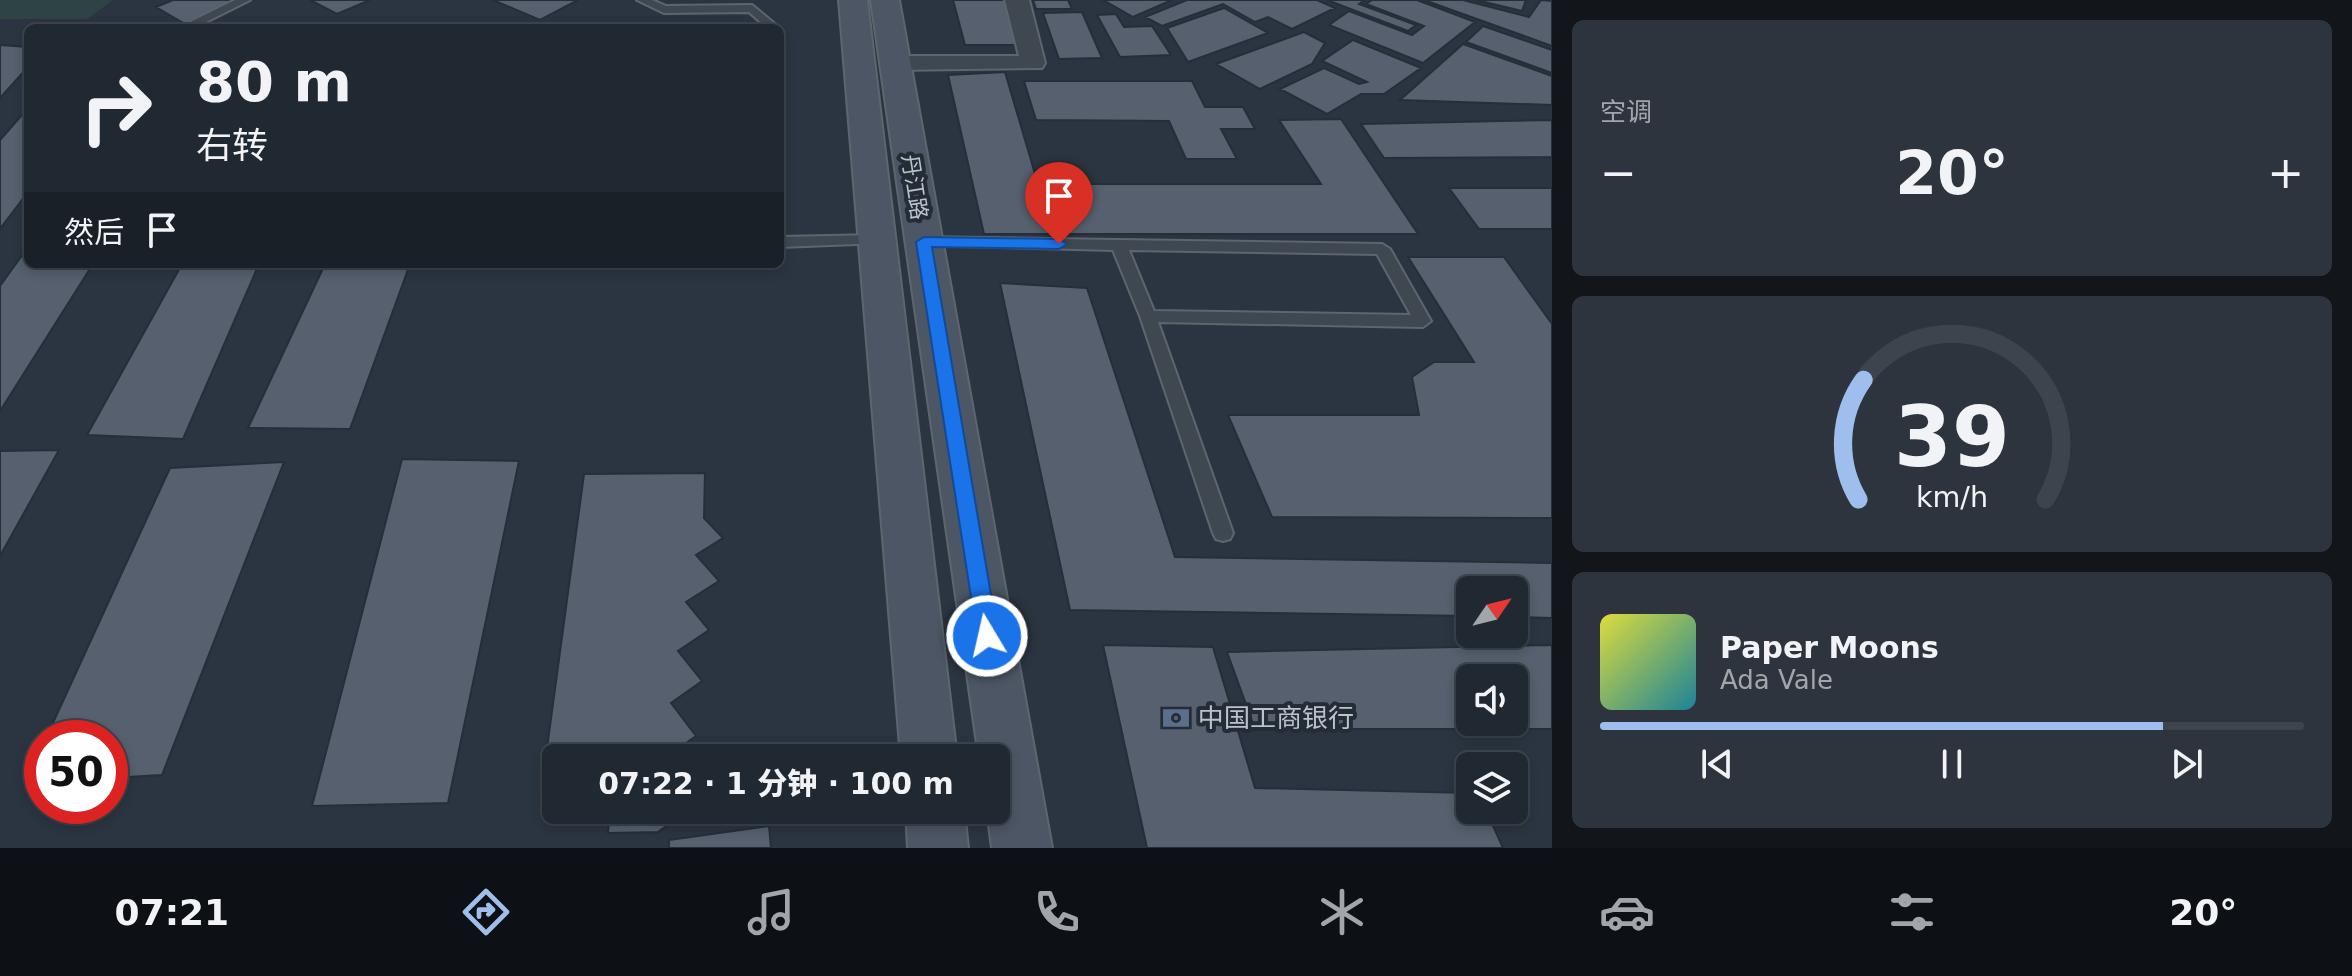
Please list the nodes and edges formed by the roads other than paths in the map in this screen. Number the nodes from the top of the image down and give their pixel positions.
1 (244, 0) edge
2 (643, 0) edge
3 (853, 0) edge
4 (885, 0) edge
5 (1017, 0) edge
6 (192, 24) edge
7 (770, 24) edge
8 (895, 63) junction
9 (877, 240) junction
10 (784, 242) edge
11 (924, 242) junction
12 (1119, 245) junction
13 (1148, 316) junction
14 (1223, 533) dead end
15 (928, 744) edge
16 (936, 824) edge
17 (938, 848) edge
18 (1022, 848) edge

1 - 6 lane
2 - 7 lane
3 - 9 main road, 丹江路
4 - 8 main road, 丹江路
5 - 8 street
8 - 11 main road, 丹江路
9 - 10 lane
9 - 15 main road, 丹江路
11 - 12 lane
11 - 18 main road, 丹江路
12 - 13 lane
12 - 13 lane
13 - 14 lane
16 - 17 main road

